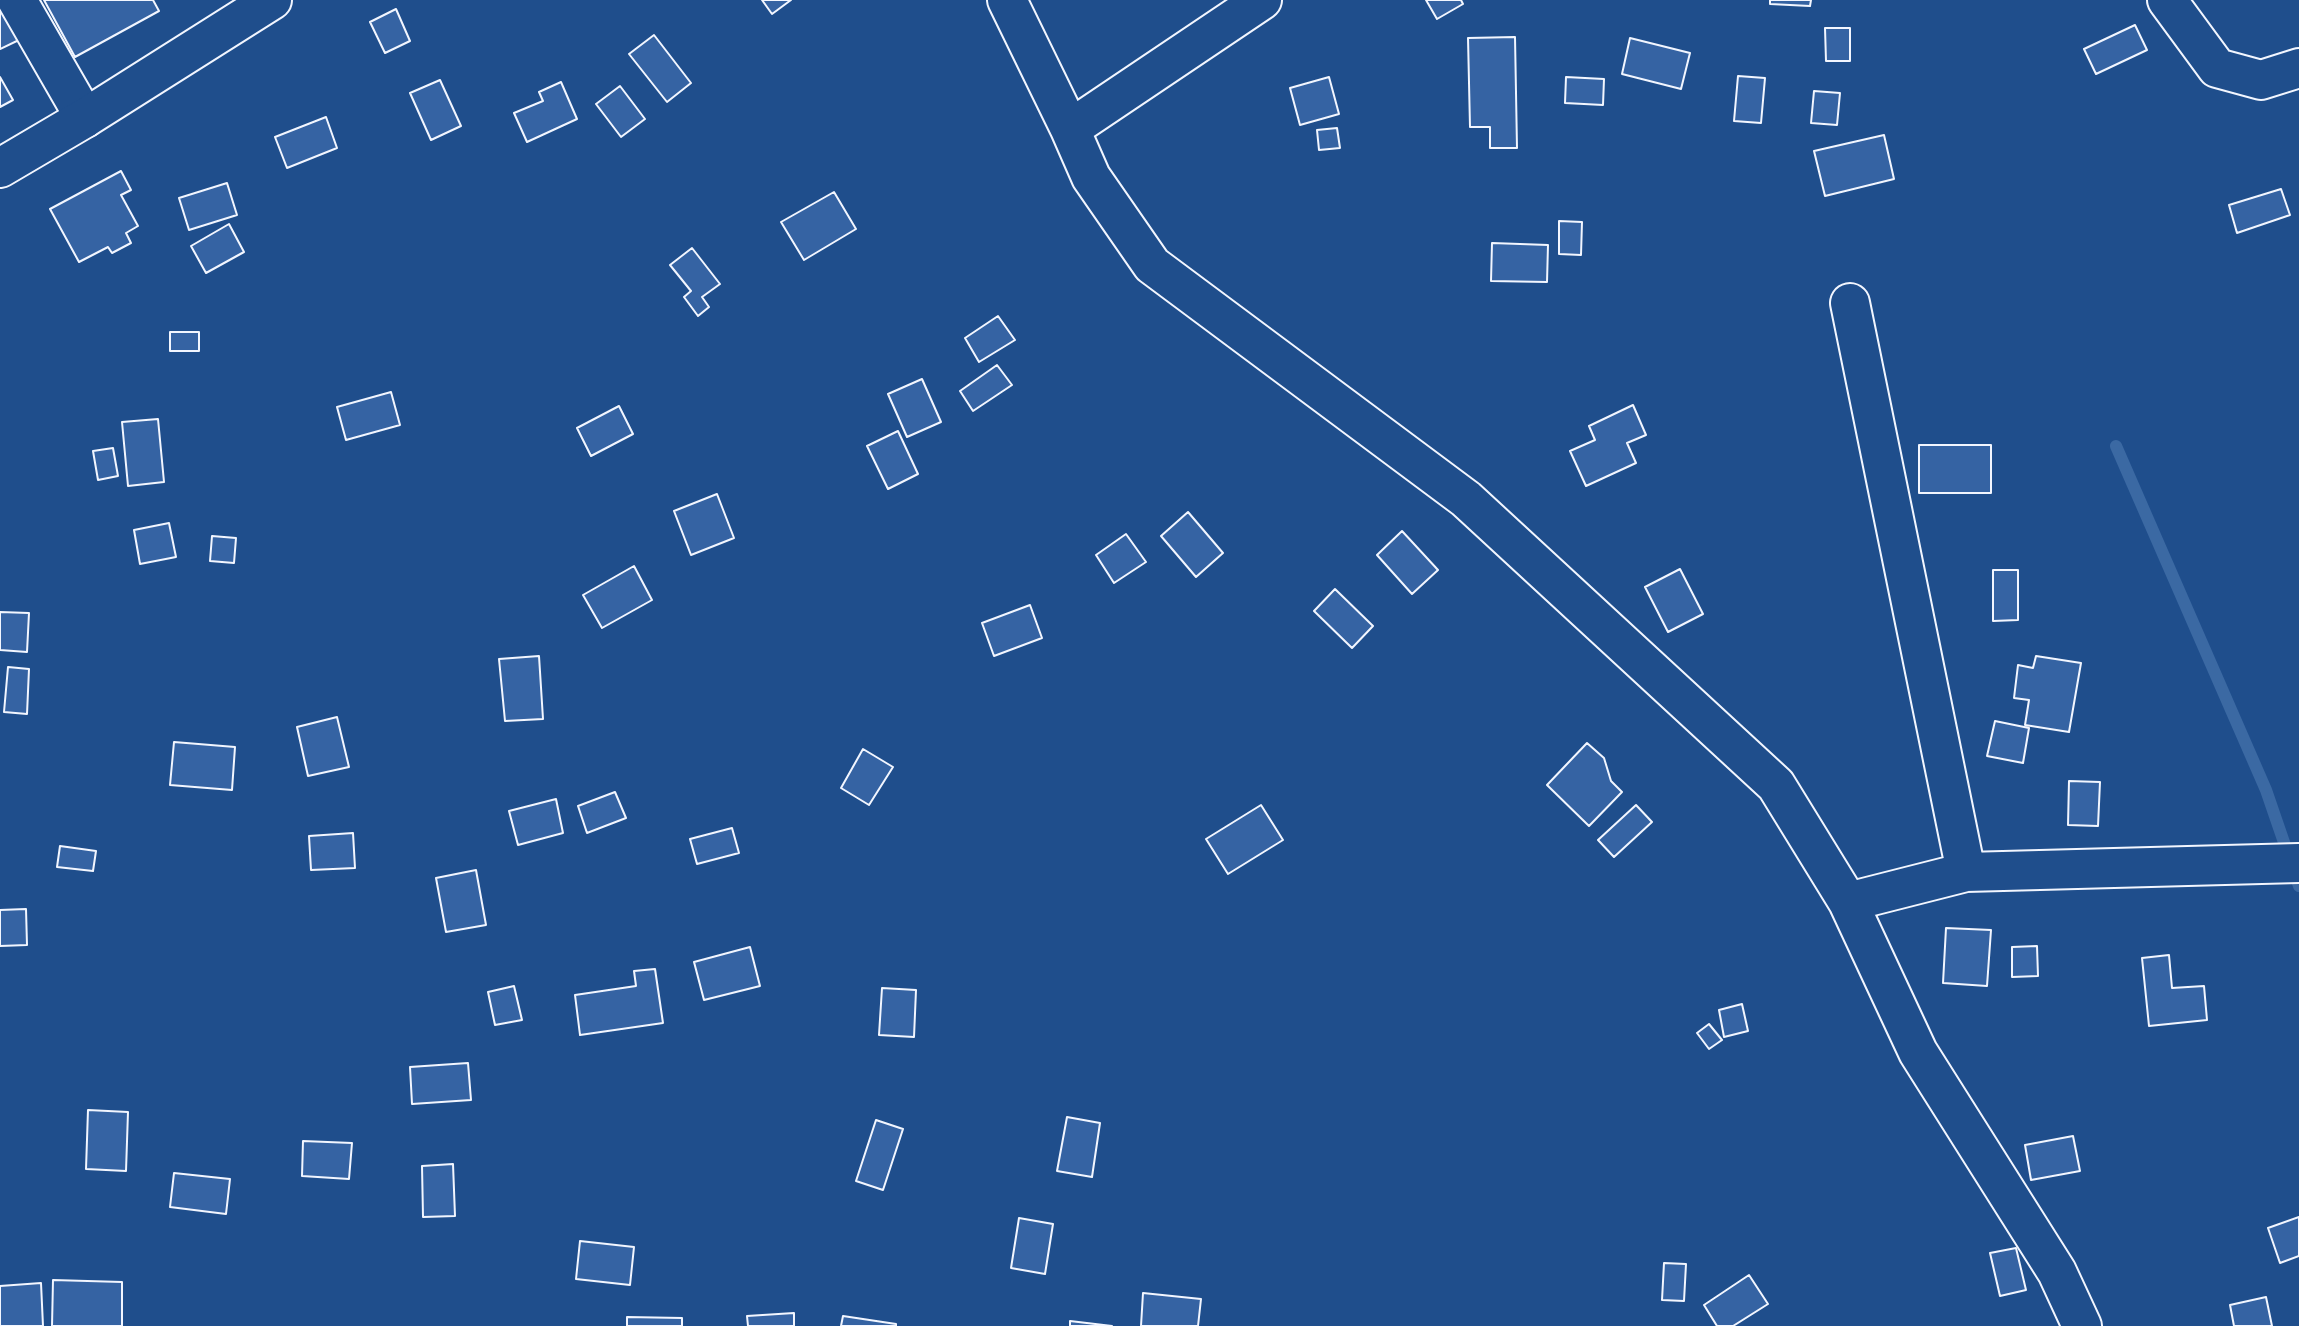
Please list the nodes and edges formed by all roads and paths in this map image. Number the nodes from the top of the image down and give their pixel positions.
1 (17, 0) edge
2 (272, 0) edge
3 (1006, 0) edge
4 (1262, 0) edge
5 (2167, 0) edge
6 (2299, 68) edge
7 (85, 118) junction
8 (1070, 129) junction
9 (0, 168) edge
10 (1850, 303) dead end
11 (2299, 863) edge
12 (1966, 872) junction
13 (1848, 902) junction
14 (2082, 1326) edge

1 - 7 street
2 - 7 street
3 - 8 street
4 - 8 street
5 - 6 street
7 - 9 street
8 - 13 street
10 - 12 street
11 - 12 street
12 - 13 street
13 - 14 street

